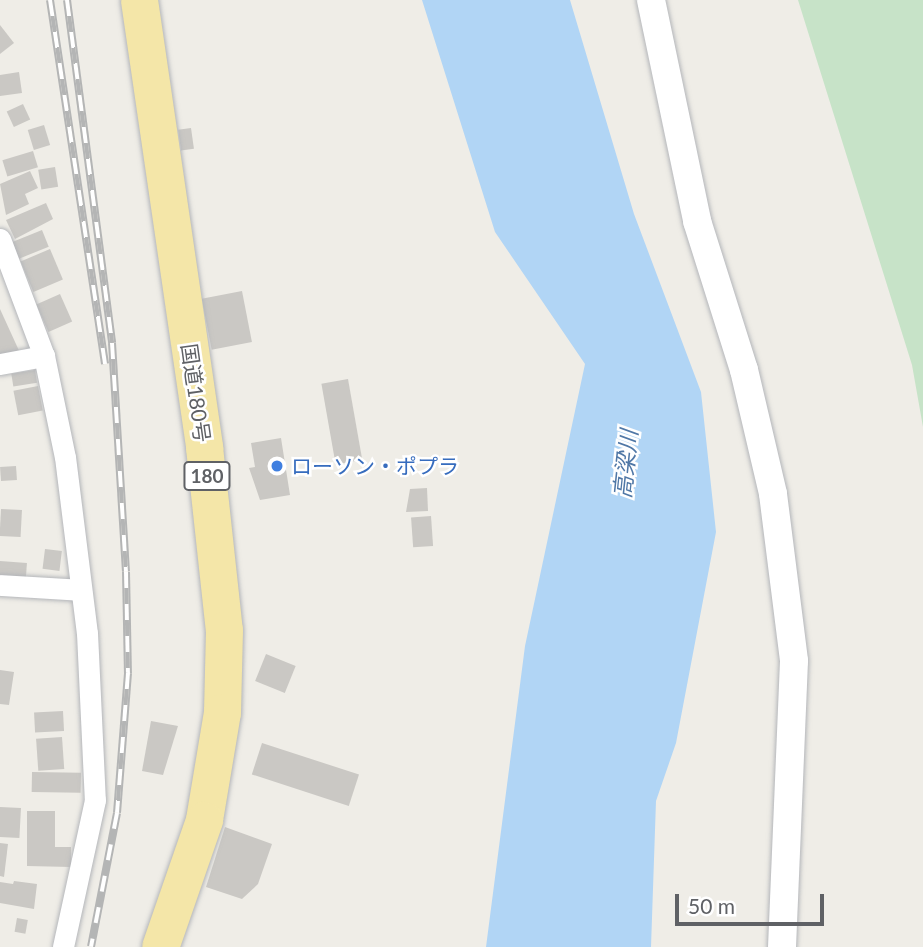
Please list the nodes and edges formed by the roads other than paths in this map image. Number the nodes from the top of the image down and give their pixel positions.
1 (139, 0) edge
2 (651, 0) edge
3 (0, 239) edge
4 (44, 356) junction
5 (0, 364) edge
6 (0, 585) edge
7 (81, 590) junction
8 (63, 947) edge
9 (160, 947) edge
10 (782, 947) edge

1 - 9 highway, 国道180号 / 180
2 - 10 street
3 - 4 street
4 - 5 street
4 - 7 street
6 - 7 street
7 - 8 street

